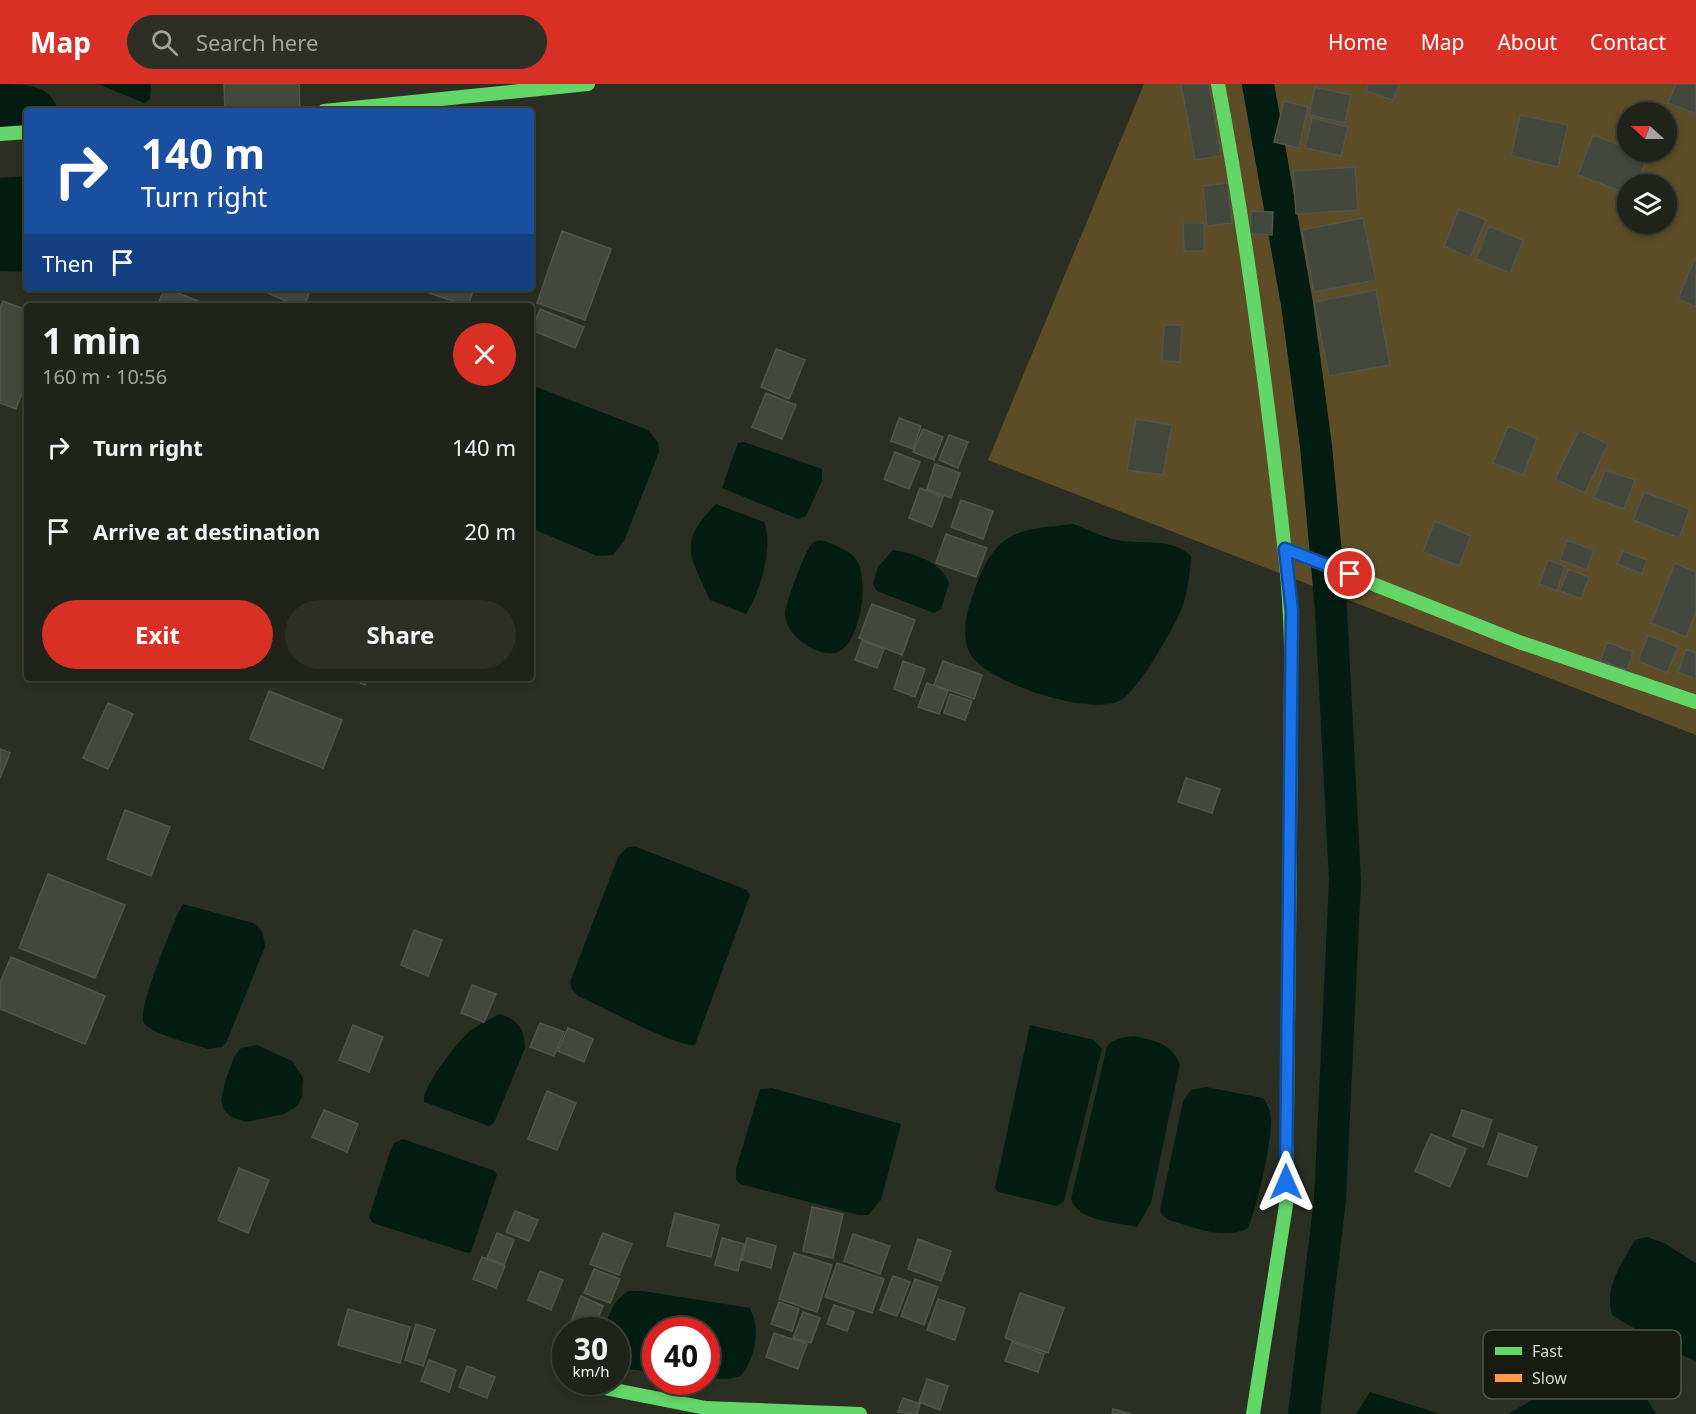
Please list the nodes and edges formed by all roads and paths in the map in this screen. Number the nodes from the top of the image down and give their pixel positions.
1 (588, 84) edge
2 (1218, 84) edge
3 (353, 108) edge
4 (24, 132) edge
5 (0, 134) edge
6 (1285, 549) junction
7 (1696, 702) edge
8 (630, 1393) edge
9 (860, 1414) edge
10 (1253, 1414) edge

1 - 3 main road
2 - 6 main road
4 - 5 main road
6 - 7 main road
6 - 10 main road
8 - 9 main road

